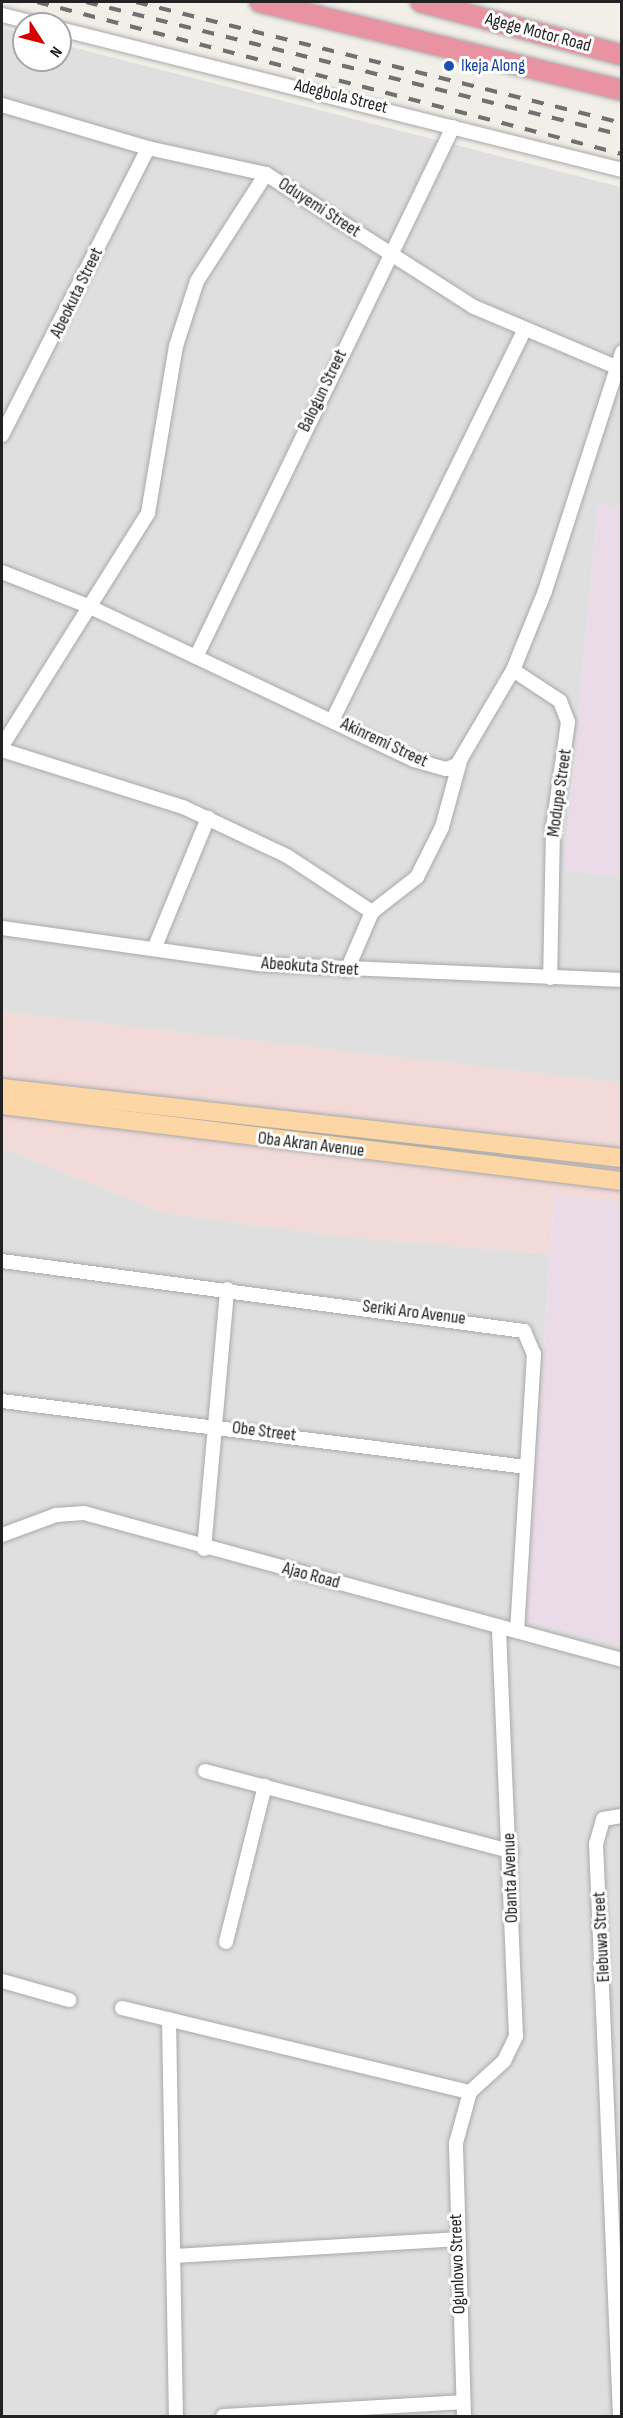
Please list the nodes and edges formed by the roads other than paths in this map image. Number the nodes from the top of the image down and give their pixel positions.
1 (260, 2) edge
2 (421, 2) edge
3 (72, 32) edge
4 (621, 55) edge
5 (621, 90) edge
6 (2, 105) edge
7 (453, 127) junction
8 (148, 148) junction
9 (621, 170) edge
10 (266, 174) junction
11 (388, 255) junction
12 (524, 330) junction
13 (621, 352) edge
14 (616, 367) junction
15 (2, 435) edge
16 (2, 572) edge
17 (88, 606) junction
18 (196, 657) junction
19 (513, 670) junction
20 (333, 719) junction
21 (2, 748) edge
22 (460, 761) junction
23 (208, 818) junction
24 (372, 912) junction
25 (2, 928) edge
26 (154, 949) junction
27 (347, 970) junction
28 (550, 978) junction
29 (621, 980) edge
30 (2, 1088) edge
31 (2, 1105) edge
32 (621, 1158) edge
33 (621, 1180) edge
34 (2, 1261) edge
35 (226, 1288) junction
36 (2, 1401) edge
37 (215, 1426) junction
38 (526, 1467) junction
39 (2, 1535) edge
40 (204, 1549) junction
41 (499, 1626) junction
42 (517, 1630) junction
43 (621, 1660) edge
44 (206, 1771) dead end
45 (265, 1786) junction
46 (621, 1816) edge
47 (511, 1851) junction
48 (226, 1942) dead end
49 (2, 1981) edge
50 (69, 2000) dead end
51 (122, 2008) dead end
52 (168, 2019) junction
53 (471, 2092) junction
54 (463, 2112) joint
55 (457, 2239) junction
56 (173, 2256) junction
57 (463, 2402) junction
58 (322, 2412) edge
59 (176, 2416) edge
60 (223, 2416) edge
61 (464, 2416) edge
62 (620, 2416) edge

1 - 5 highway, Agege Motor Road
2 - 4 highway, Agege Motor Road
3 - 7 street, Adegbola Street
6 - 8 street, Oduyemi Street
7 - 9 street, Adegbola Street
7 - 11 street, Balogun Street
8 - 10 street, Oduyemi Street
8 - 15 street, Abeokuta Street
10 - 11 street, Oduyemi Street
10 - 17 street
11 - 12 street, Oduyemi Street
11 - 18 street, Balogun Street
12 - 14 street, Oduyemi Street
12 - 20 street
13 - 14 street
14 - 19 street
16 - 17 street, Akinremi Street
17 - 18 street, Akinremi Street
17 - 21 street
18 - 20 street, Akinremi Street
19 - 22 street
19 - 28 street, Modupe Street
20 - 22 street, Akinremi Street
21 - 23 street
22 - 24 street
23 - 24 street
23 - 26 street
24 - 27 street
25 - 26 street, Abeokuta Street
26 - 27 street, Abeokuta Street
27 - 28 street, Abeokuta Street
28 - 29 street, Abeokuta Street
30 - 32 main road, Oba Akran Avenue
31 - 33 main road, Oba Akran Avenue
34 - 35 street, Seriki Aro Avenue
35 - 37 street
35 - 38 street, Seriki Aro Avenue
36 - 37 street, Obe Street
37 - 38 street, Obe Street
37 - 40 street
38 - 42 street, Seriki Aro Avenue
39 - 40 street, Ajao Road
40 - 41 street, Ajao Road
41 - 42 street, Ajao Road
41 - 47 street, Obanta Avenue
42 - 43 street, Ajao Road
44 - 45 street
45 - 47 street
45 - 48 street
46 - 62 street, Elebuwa Street
47 - 53 street, Obanta Avenue
49 - 50 street
51 - 52 street
52 - 53 street
52 - 56 street
53 - 54 street, Obanta Avenue
54 - 55 street, Ogunlowo Street
55 - 56 street
55 - 57 street, Ogunlowo Street
56 - 59 street
57 - 58 street
57 - 61 street, Ogunlowo Street
58 - 60 street

